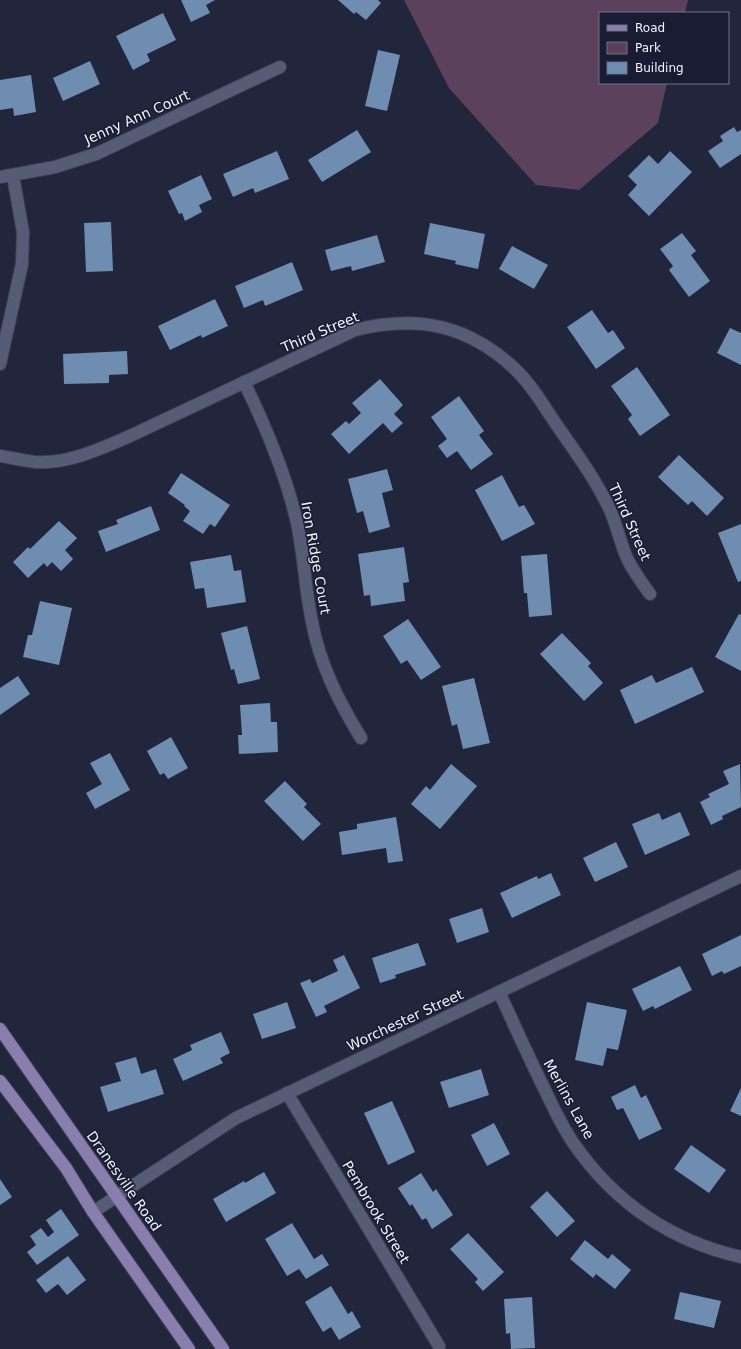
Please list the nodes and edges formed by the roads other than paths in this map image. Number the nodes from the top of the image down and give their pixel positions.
1 (280, 67) dead end
2 (13, 176) junction
3 (0, 177) edge
4 (0, 364) edge
5 (244, 382) junction
6 (0, 456) edge
7 (650, 594) dead end
8 (361, 738) dead end
9 (741, 876) edge
10 (499, 992) junction
11 (0, 1030) edge
12 (0, 1081) edge
13 (287, 1093) junction
14 (116, 1197) junction
15 (93, 1212) junction
16 (741, 1256) edge
17 (439, 1346) dead end
18 (189, 1349) edge
19 (223, 1349) edge

1 - 2 street, Jenny Ann Court
2 - 3 street, Jenny Ann Court
2 - 4 street
5 - 6 street, Third Street
5 - 7 street, Third Street
5 - 8 street, Iron Ridge Court
9 - 10 street, Worchester Street
10 - 13 street, Worchester Street
10 - 16 street, Merlins Lane
11 - 14 main road, Dranesville Road
12 - 15 main road
13 - 14 street, Worchester Street
13 - 17 street, Pembrook Street
14 - 15 street, Worchester Street
14 - 19 main road, Dranesville Road
15 - 18 main road

